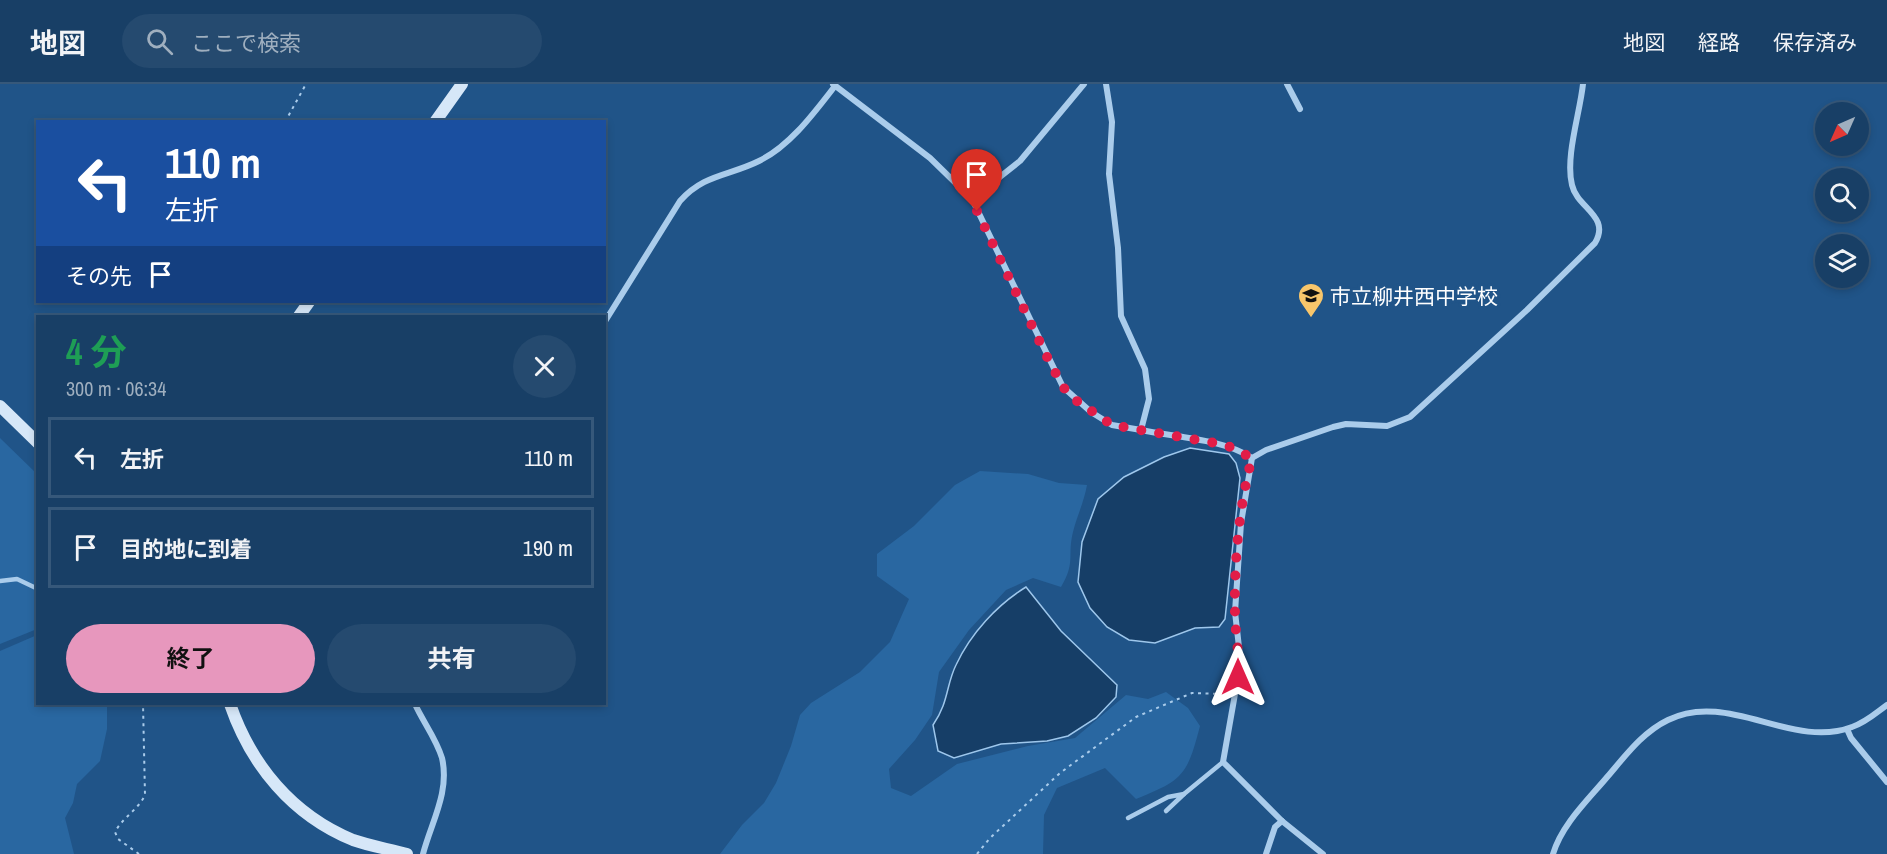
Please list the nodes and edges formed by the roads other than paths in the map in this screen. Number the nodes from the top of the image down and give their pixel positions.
1 (462, 84) edge
2 (1084, 84) edge
3 (1106, 84) edge
4 (1287, 84) edge
5 (1583, 84) edge
6 (834, 85) edge
7 (1300, 109) dead end
8 (436, 120) edge
9 (972, 199) junction
10 (606, 320) edge
11 (0, 406) edge
12 (1141, 430) junction
13 (36, 441) edge
14 (1252, 458) junction
15 (0, 581) edge
16 (36, 587) edge
17 (230, 705) edge
18 (416, 705) edge
19 (1887, 705) edge
20 (1847, 729) junction
21 (1223, 762) junction
22 (1887, 782) edge
23 (1184, 794) junction
24 (1166, 811) dead end
25 (1128, 818) dead end
26 (1282, 821) junction
27 (407, 854) edge
28 (423, 854) edge
29 (1266, 854) edge
30 (1323, 854) edge
31 (1553, 854) edge

1 - 8 street
2 - 9 street
3 - 12 street
4 - 7 street
5 - 14 street
6 - 9 street
6 - 10 street
9 - 12 street
11 - 13 street
12 - 14 street
14 - 21 street
15 - 16 lane
17 - 27 street
18 - 28 street
19 - 20 street
20 - 22 street
20 - 31 street
21 - 23 lane
21 - 26 street
23 - 24 lane
23 - 25 lane
26 - 29 street
26 - 30 street

